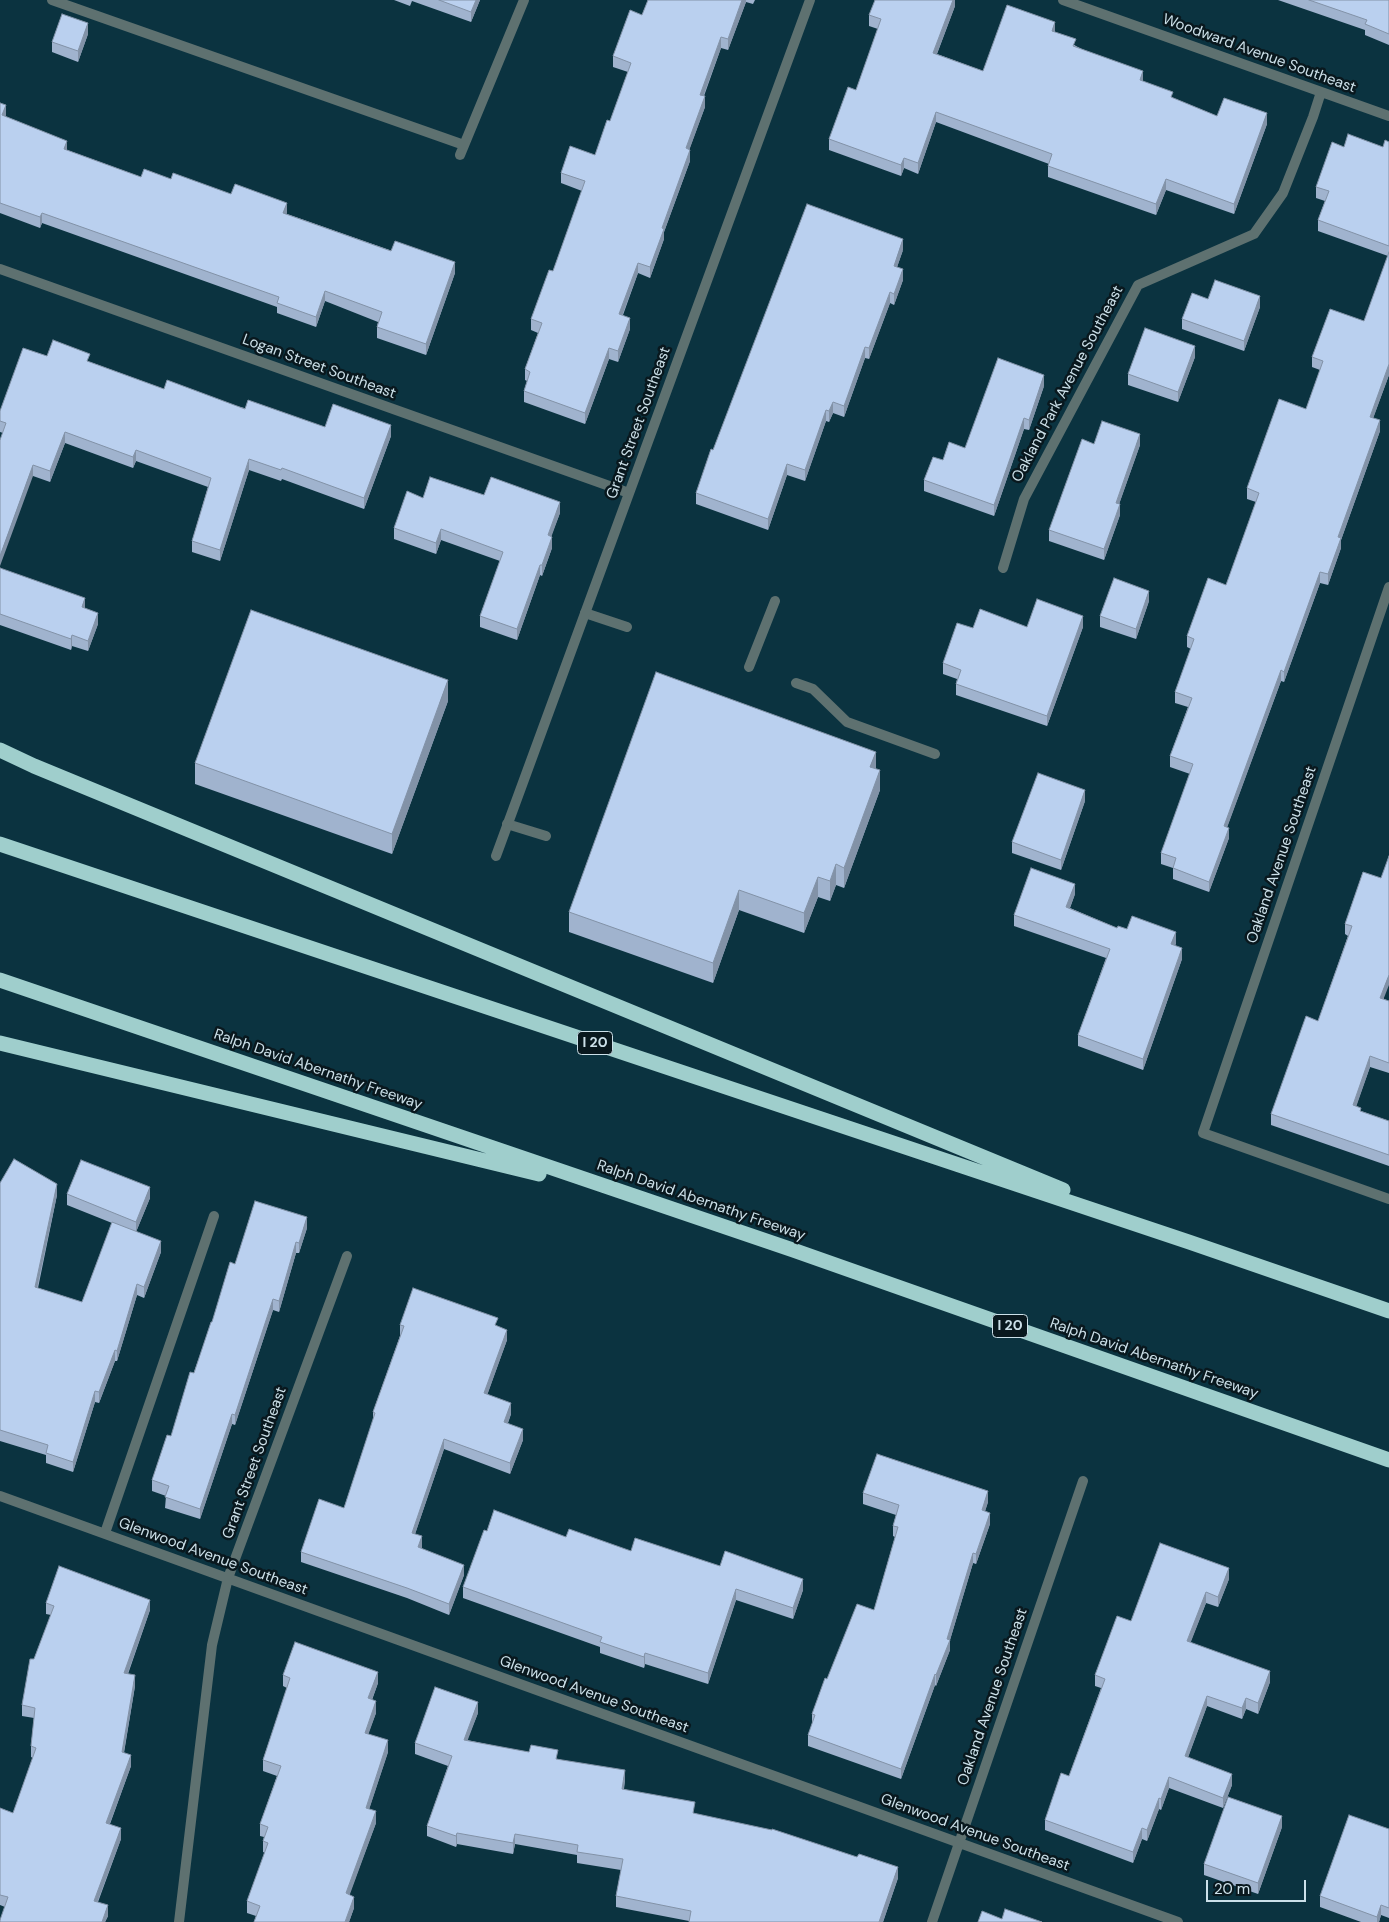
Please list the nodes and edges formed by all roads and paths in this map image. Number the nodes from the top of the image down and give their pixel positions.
1 (52, 0) edge
2 (524, 0) edge
3 (810, 0) edge
4 (1063, 0) edge
5 (1321, 92) junction
6 (1389, 116) edge
7 (1, 273) edge
8 (629, 493) junction
9 (1003, 568) dead end
10 (1389, 587) edge
11 (775, 601) dead end
12 (585, 613) junction
13 (627, 627) dead end
14 (749, 667) dead end
15 (796, 683) dead end
16 (0, 750) edge
17 (936, 754) dead end
18 (507, 824) junction
19 (546, 836) dead end
20 (0, 844) edge
21 (496, 856) dead end
22 (0, 980) edge
23 (0, 1043) edge
24 (630, 1196) junction
25 (1389, 1199) edge
26 (214, 1216) dead end
27 (1189, 1242) junction
28 (348, 1256) dead end
29 (1389, 1311) edge
30 (1389, 1460) edge
31 (1082, 1481) dead end
32 (0, 1496) edge
33 (105, 1533) junction
34 (228, 1578) junction
35 (959, 1843) junction
36 (179, 1922) edge
37 (932, 1922) edge
38 (1178, 1922) edge

1 - 2 street
3 - 8 street, Grant Street Southeast
4 - 5 street, Woodward Avenue Southeast
5 - 6 street, Woodward Avenue Southeast
5 - 9 street, Oakland Park Avenue Southeast
7 - 8 street, Logan Street Southeast
8 - 12 street, Grant Street Southeast
10 - 25 street, Oakland Avenue Southeast
11 - 14 street
12 - 13 street
12 - 18 street, Grant Street Southeast
15 - 17 street
16 - 27 highway
18 - 19 street
18 - 21 street, Grant Street Southeast
20 - 27 highway, I 20
22 - 24 highway, Ralph David Abernathy Freeway / I 20
23 - 24 highway
24 - 30 highway, Ralph David Abernathy Freeway / I 20
26 - 33 street
27 - 29 highway, I 20
28 - 34 street, Grant Street Southeast
31 - 35 street, Oakland Avenue Southeast
32 - 33 street, Glenwood Avenue Southeast
33 - 34 street, Glenwood Avenue Southeast
34 - 35 street, Glenwood Avenue Southeast
34 - 36 street, Grant Street Southeast
35 - 37 street, Oakland Avenue Southeast
35 - 38 street, Glenwood Avenue Southeast

